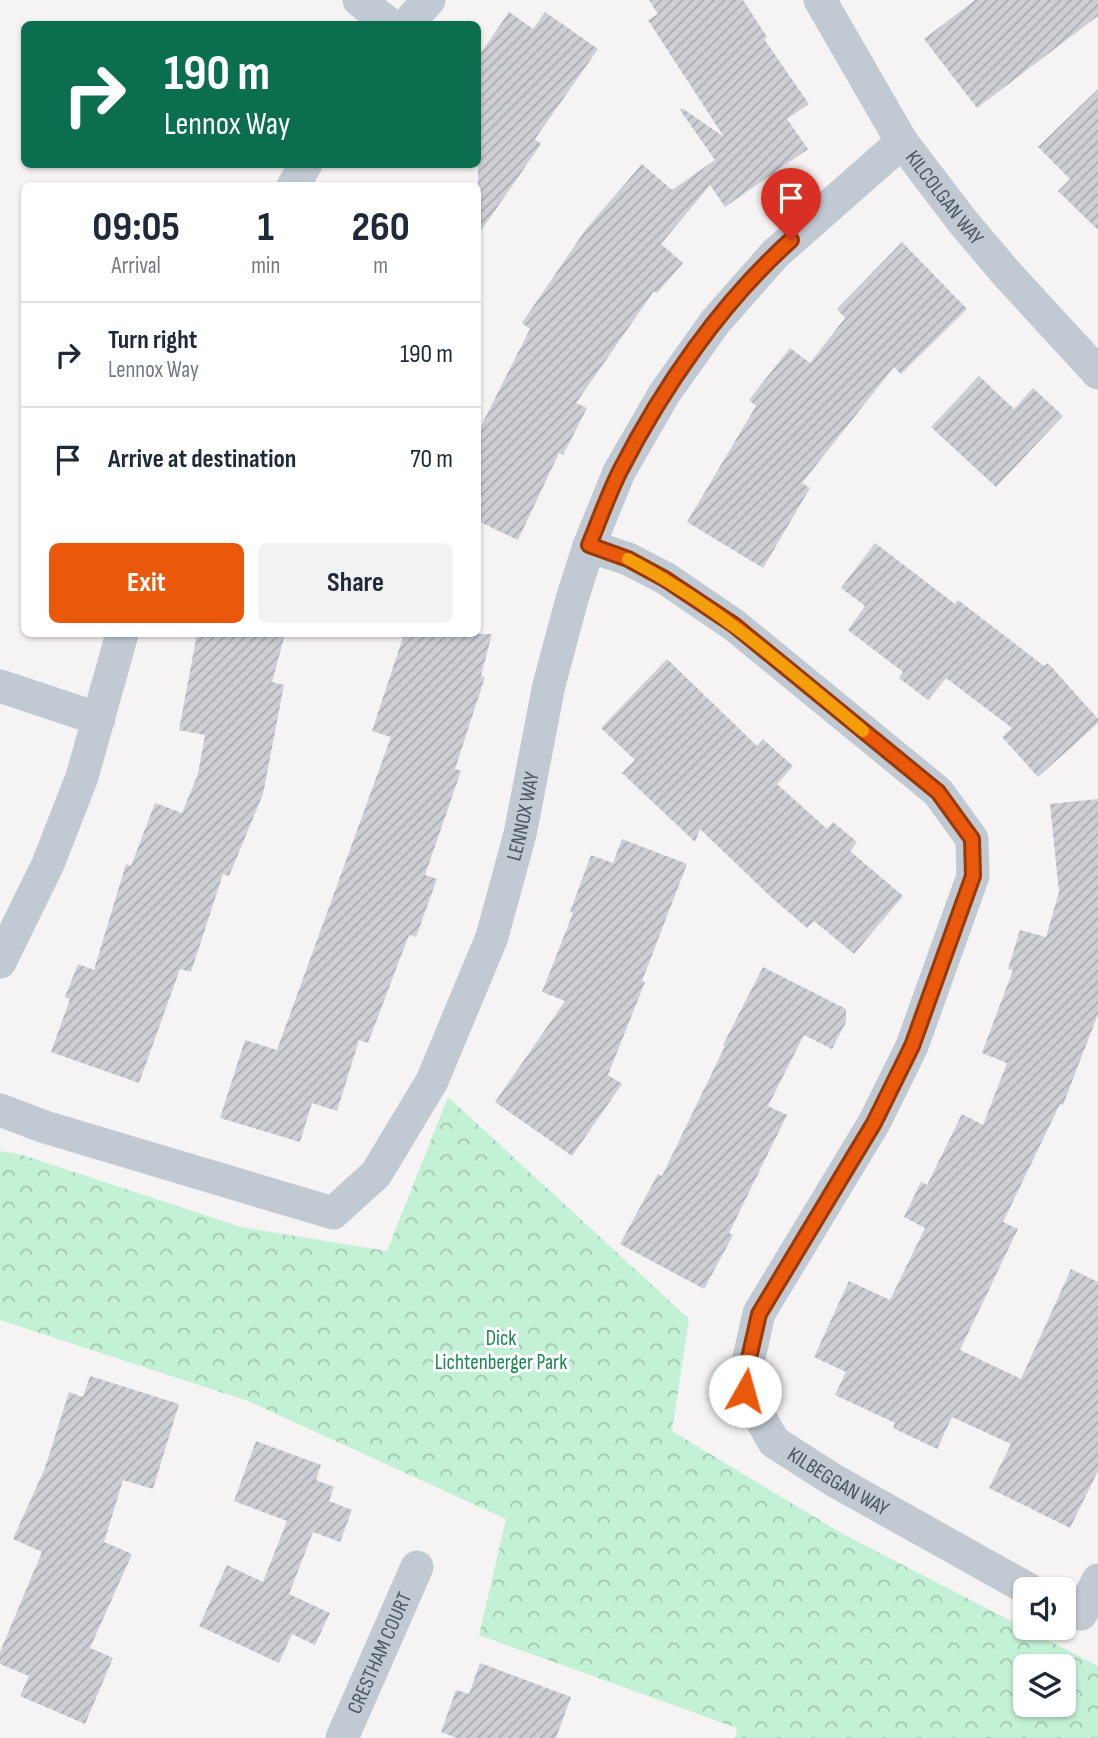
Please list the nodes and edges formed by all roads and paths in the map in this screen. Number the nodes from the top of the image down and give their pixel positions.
1 (359, 0) edge
2 (429, 0) edge
3 (820, 0) edge
4 (386, 21) edge
5 (410, 21) edge
6 (902, 142) junction
7 (1098, 373) edge
8 (589, 545) junction
9 (121, 637) edge
10 (0, 686) edge
11 (99, 719) junction
12 (0, 961) edge
13 (0, 1110) edge
14 (417, 1567) dead end
15 (1098, 1580) edge
16 (1013, 1581) edge
17 (1081, 1614) edge
18 (342, 1738) edge

1 - 4 street
2 - 5 street
3 - 6 street, KILCOLGAN WAY
6 - 7 street, KILCOLGAN WAY
6 - 8 street, LENNOX WAY
8 - 13 street, LENNOX WAY
8 - 16 street, KILBEGGAN WAY
9 - 11 street
10 - 11 street
11 - 12 street
14 - 18 street, CRESTHAM COURT
15 - 17 street

